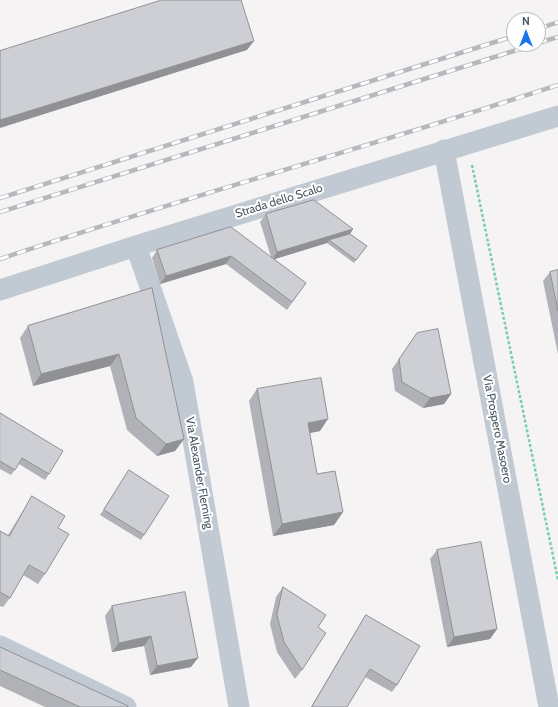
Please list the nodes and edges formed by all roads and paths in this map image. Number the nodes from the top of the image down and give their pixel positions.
1 (558, 116) edge
2 (468, 143) junction
3 (444, 150) junction
4 (136, 246) junction
5 (0, 290) edge
6 (558, 580) edge
7 (0, 646) edge
8 (126, 707) edge
9 (239, 707) edge
10 (549, 707) edge

1 - 2 street, Strada dello Scalo
2 - 3 street, Strada dello Scalo
2 - 6 path
3 - 4 street, Strada dello Scalo
3 - 10 street, Via Prospero Masoero
4 - 5 street, Strada dello Scalo
4 - 9 street, Via Alexander Fleming
7 - 8 street

